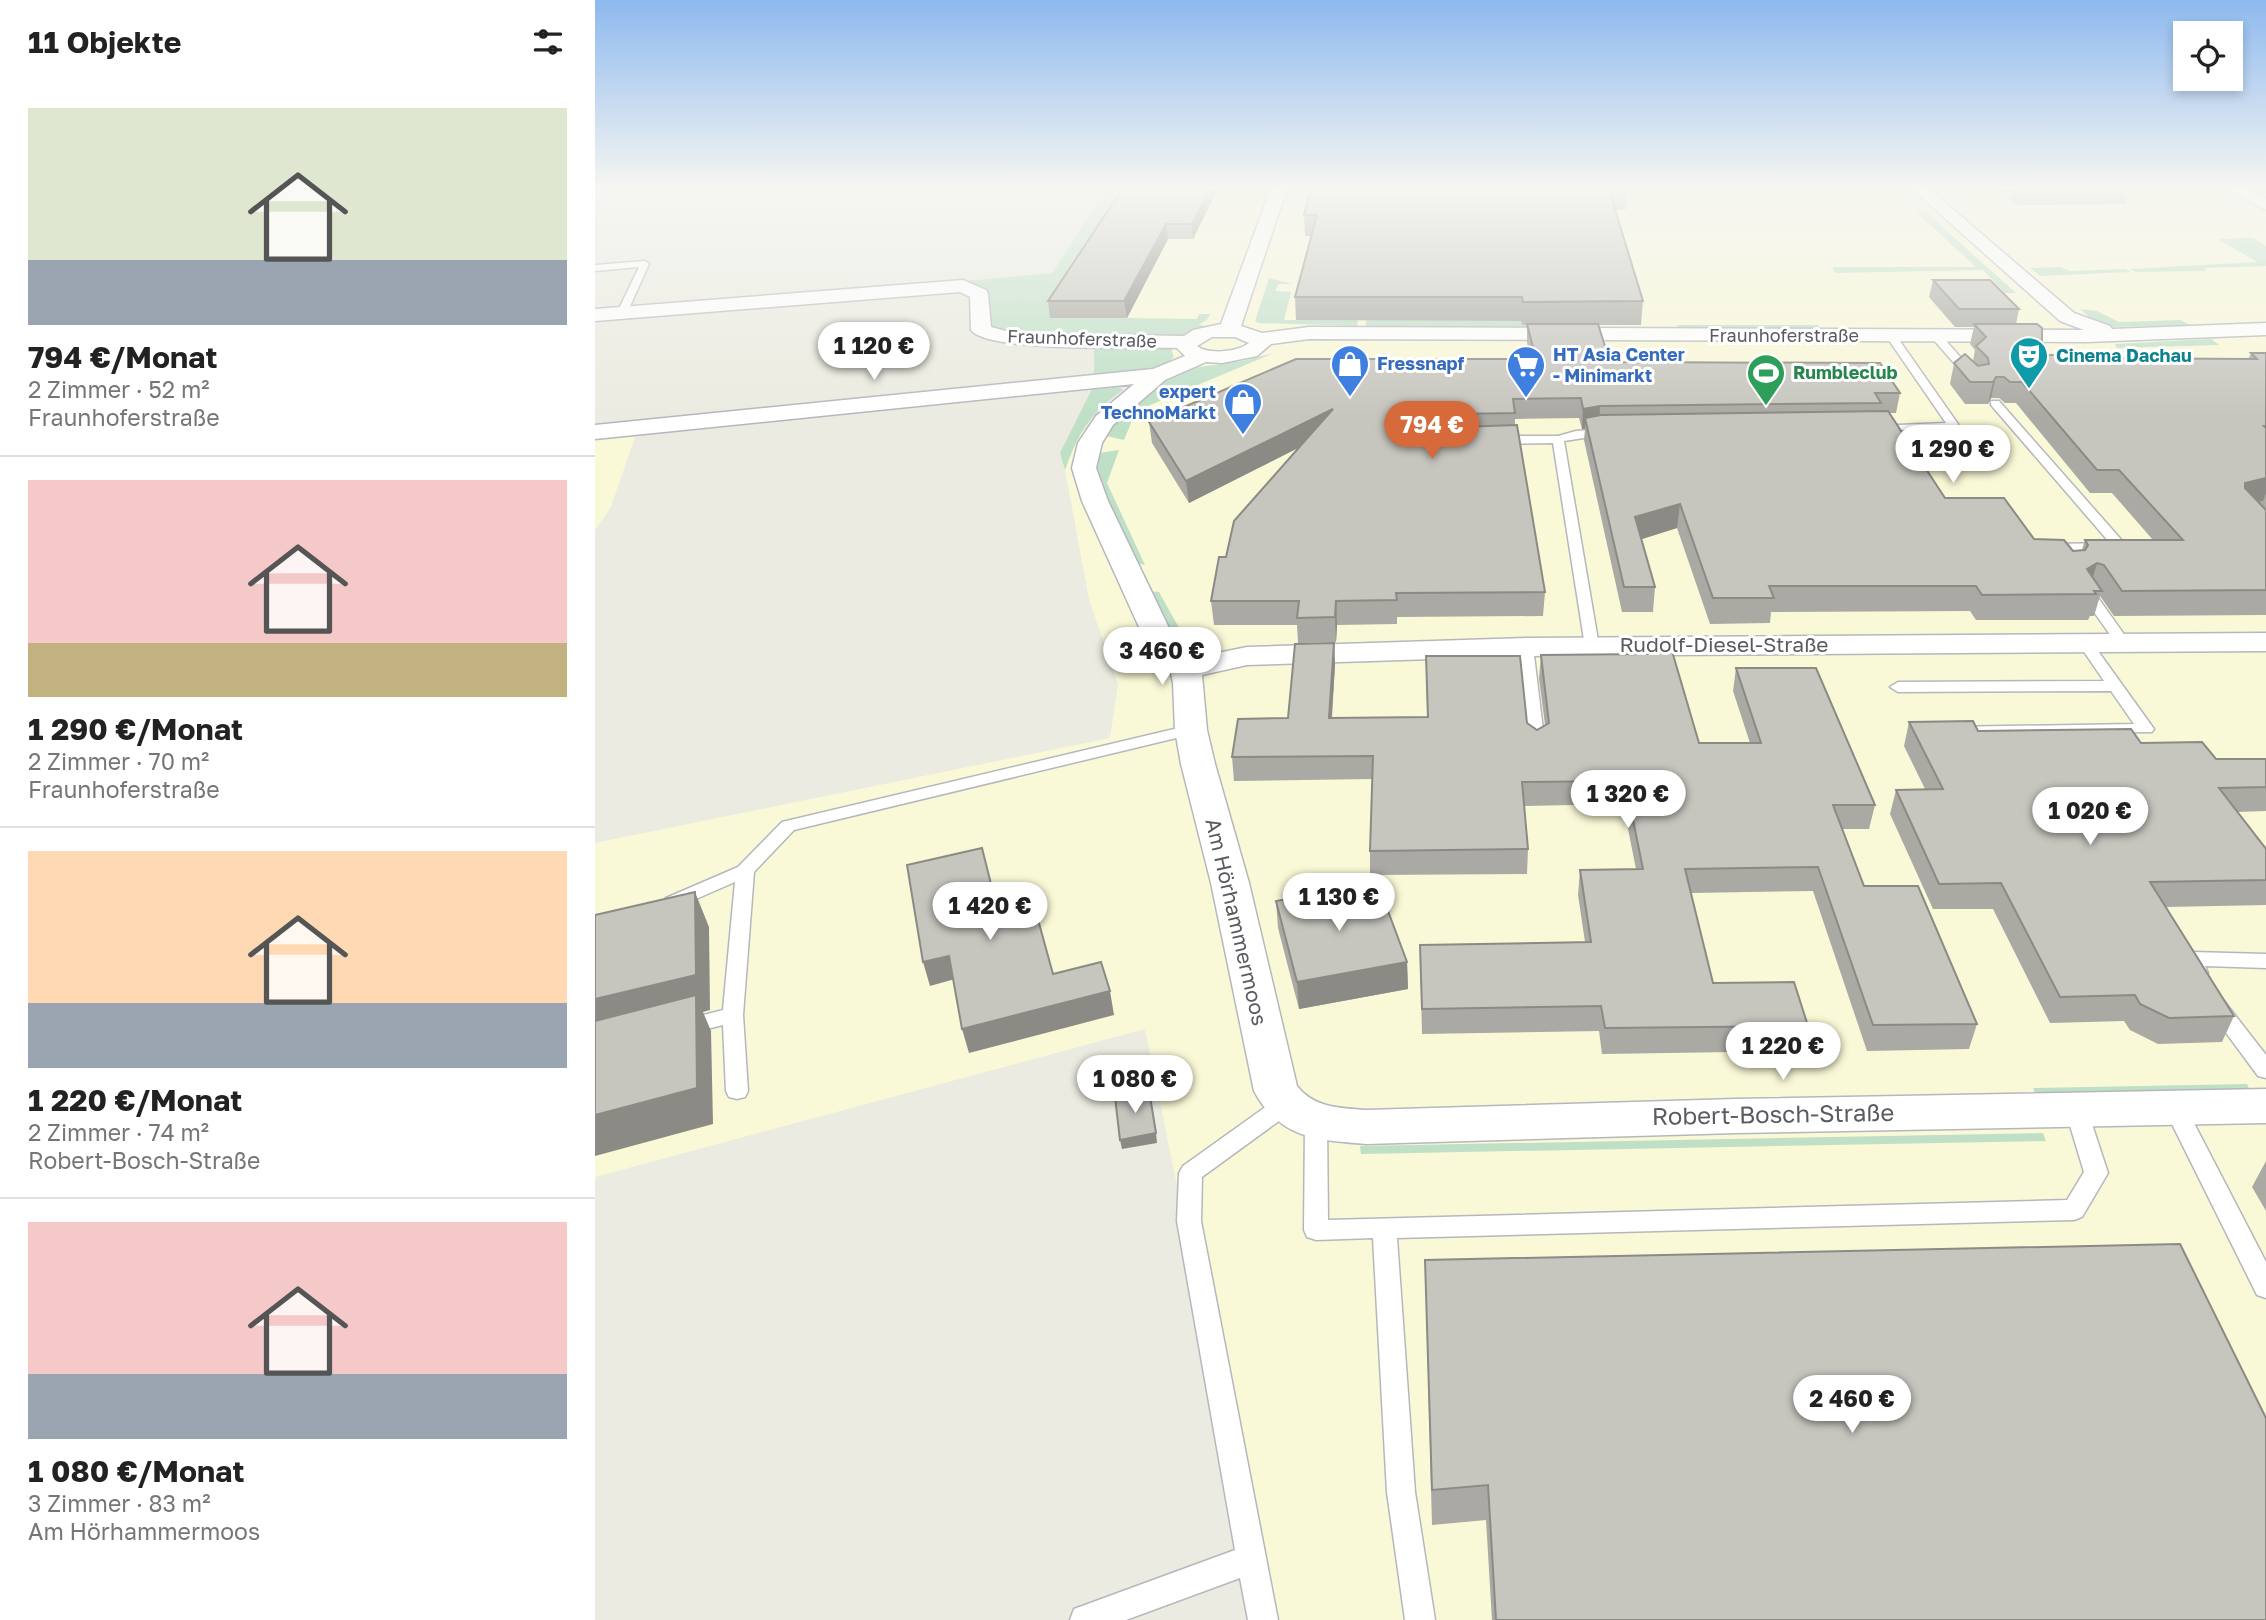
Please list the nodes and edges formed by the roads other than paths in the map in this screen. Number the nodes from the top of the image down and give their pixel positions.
1 (1253, 264) edge
2 (2006, 264) edge
3 (595, 268) edge
4 (622, 313) junction
5 (595, 315) edge
6 (2067, 317) junction
7 (2266, 329) edge
8 (1229, 331) junction
9 (2022, 335) junction
10 (2141, 335) junction
11 (1891, 336) junction
12 (1936, 336) junction
13 (1260, 339) junction
14 (1195, 349) junction
15 (1157, 375) junction
16 (1977, 383) edge
17 (1995, 404) edge
18 (1856, 430) edge
19 (595, 432) edge
20 (1626, 432) edge
21 (1557, 439) junction
22 (1487, 440) edge
23 (2063, 559) edge
24 (2089, 595) edge
25 (2266, 642) edge
26 (2085, 643) junction
27 (2123, 643) junction
28 (1592, 646) junction
29 (1527, 647) junction
30 (1185, 669) junction
31 (2116, 686) junction
32 (1898, 687) dead end
33 (1191, 730) junction
34 (1940, 730) edge
35 (1537, 746) edge
36 (745, 871) junction
37 (658, 906) edge
38 (2266, 961) edge
39 (733, 1015) junction
40 (658, 1034) edge
41 (2266, 1070) edge
42 (737, 1091) dead end
43 (2266, 1106) edge
44 (2175, 1108) junction
45 (2076, 1109) junction
46 (1301, 1113) junction
47 (1384, 1228) junction
48 (2266, 1287) edge
49 (1251, 1559) junction
50 (1085, 1620) edge
51 (1263, 1620) edge
52 (1420, 1620) edge

1 - 8 street
2 - 6 street
3 - 4 lane
4 - 5 street, Fraunhoferstraße
4 - 14 street, Fraunhoferstraße
6 - 9 street
6 - 10 street
7 - 10 street, Fraunhoferstraße
8 - 13 street, Fraunhoferstraße
8 - 14 street, Fraunhoferstraße
9 - 10 street, Fraunhoferstraße
9 - 12 street, Fraunhoferstraße
11 - 12 street, Fraunhoferstraße
11 - 13 street, Fraunhoferstraße
11 - 18 lane
12 - 16 lane
13 - 14 street, Fraunhoferstraße
14 - 15 street, Am Hörhammermoos
15 - 19 street, Fraunhoferstraße
15 - 30 street, Am Hörhammermoos
17 - 23 lane
20 - 21 lane
21 - 22 lane
21 - 28 lane
24 - 27 lane
25 - 27 street, Rudolf-Diesel-Straße
26 - 27 street, Rudolf-Diesel-Straße
26 - 28 street, Rudolf-Diesel-Straße
26 - 31 lane
28 - 29 street, Rudolf-Diesel-Straße
29 - 30 street, Rudolf-Diesel-Straße
29 - 35 lane
30 - 33 street, Am Hörhammermoos
31 - 32 lane
31 - 34 lane
33 - 36 lane
33 - 46 street, Am Hörhammermoos
36 - 37 lane
36 - 39 lane
38 - 41 lane
39 - 40 lane
39 - 42 lane
43 - 44 street, Robert-Bosch-Straße
44 - 45 street, Robert-Bosch-Straße
44 - 48 lane
45 - 46 street, Robert-Bosch-Straße
45 - 47 lane
46 - 47 lane
46 - 49 lane
47 - 52 lane
49 - 50 lane
49 - 51 lane

